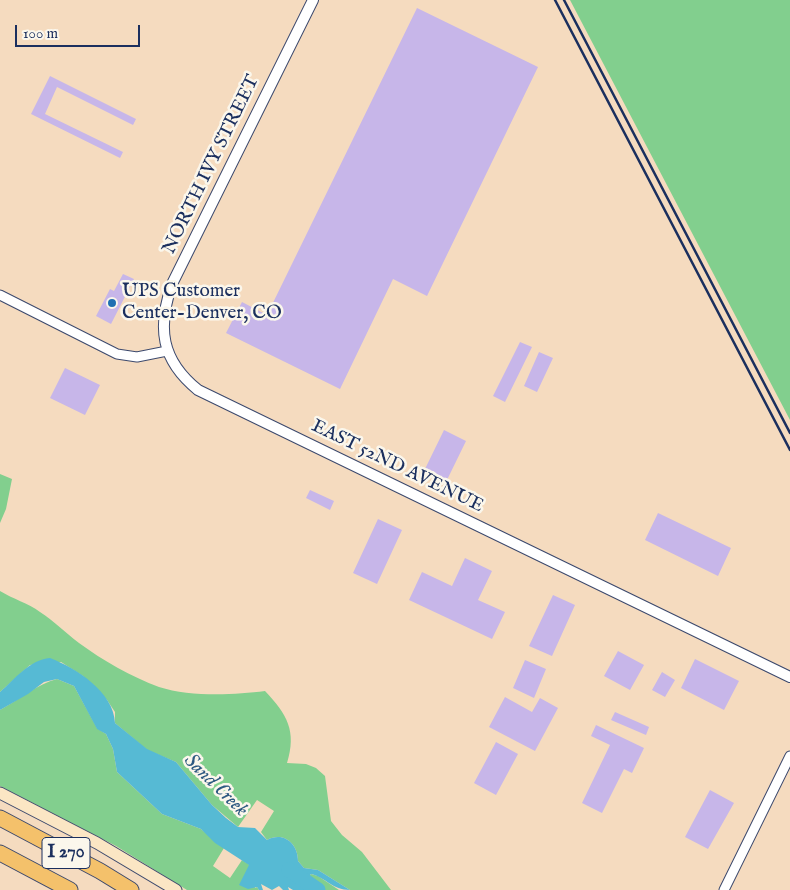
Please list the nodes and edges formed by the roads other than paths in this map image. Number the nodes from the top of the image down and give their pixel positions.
1 (312, 0) edge
2 (0, 295) edge
3 (167, 351) junction
4 (790, 677) edge
5 (790, 756) edge
6 (0, 793) edge
7 (0, 818) edge
8 (0, 853) edge
9 (70, 890) edge
10 (131, 890) edge
11 (176, 890) edge
12 (724, 890) edge

1 - 3 street, NORTH IVY STREET
2 - 3 street
3 - 4 street, EAST 52ND AVENUE
5 - 12 street
6 - 11 main road
7 - 10 highway, I 270
8 - 9 highway, I 270

